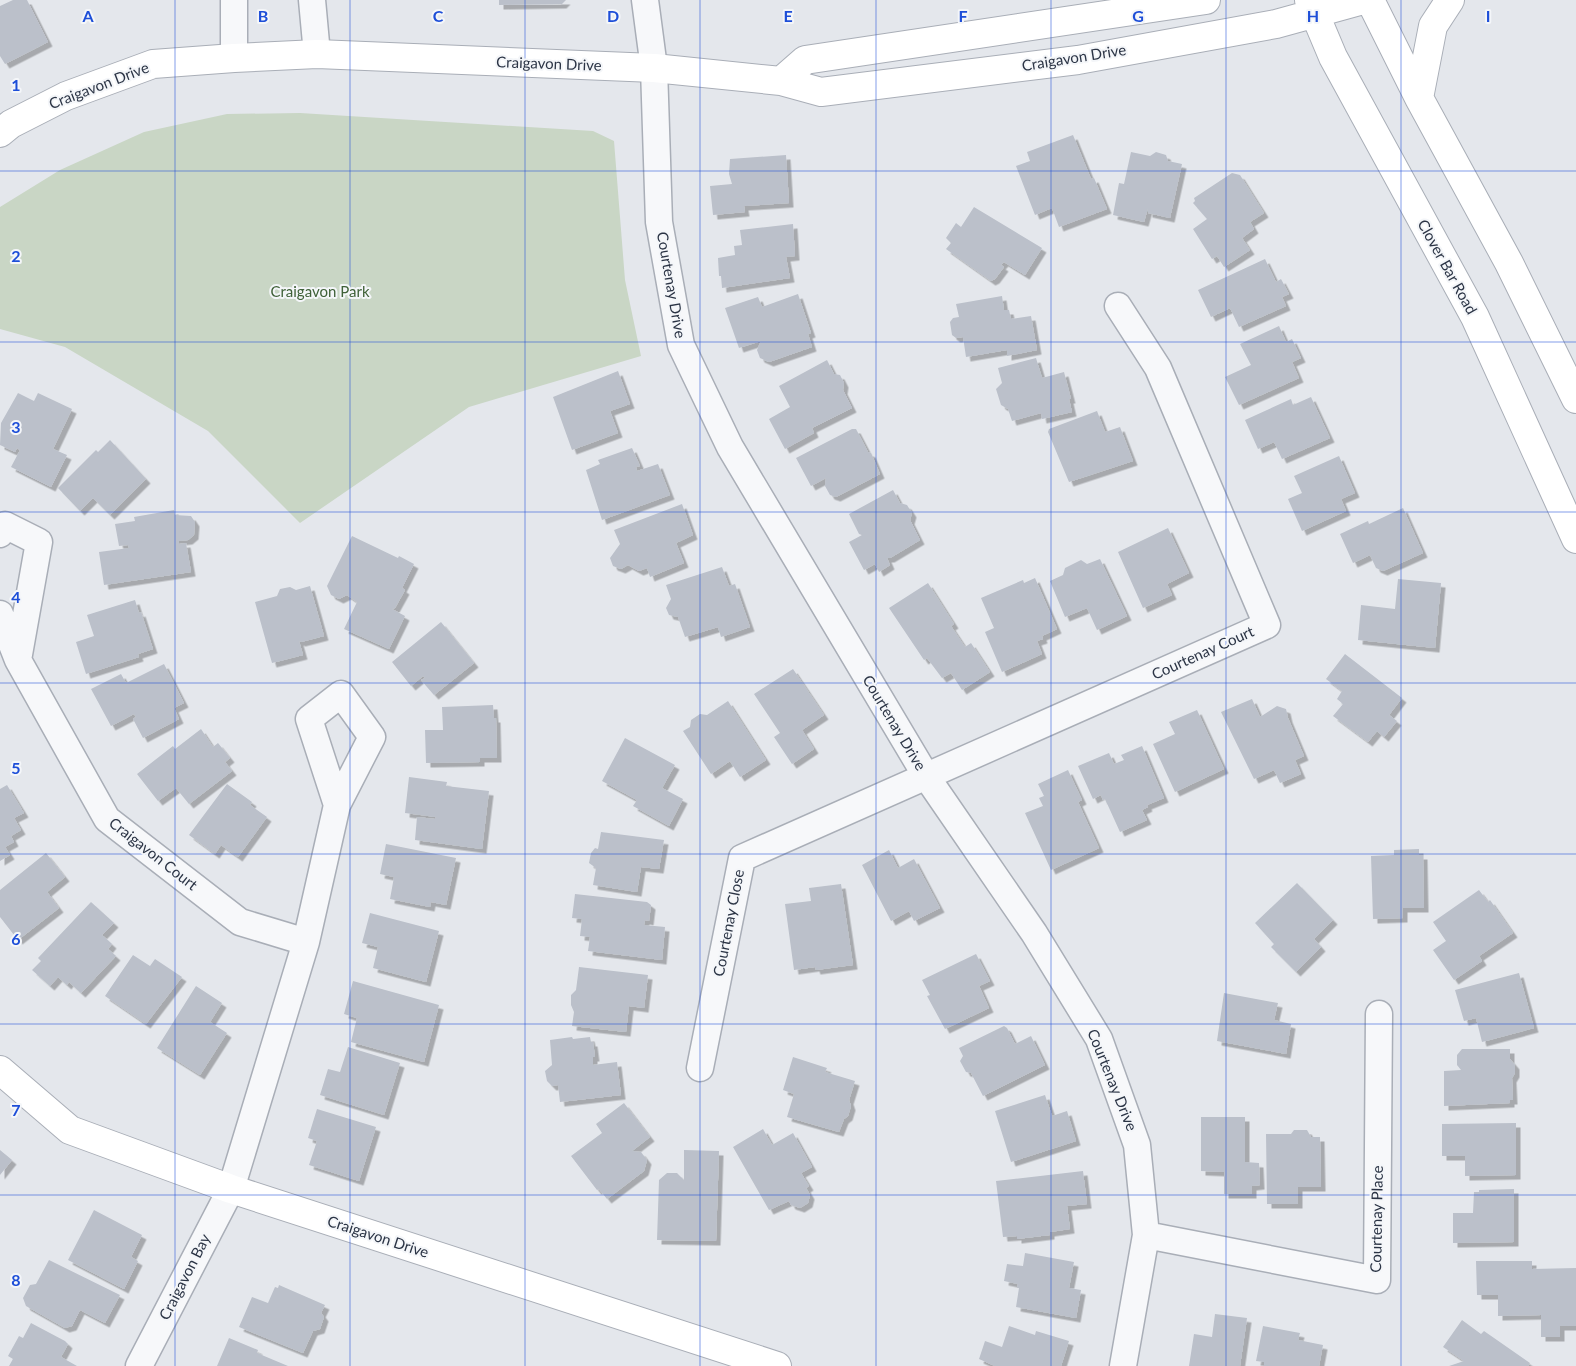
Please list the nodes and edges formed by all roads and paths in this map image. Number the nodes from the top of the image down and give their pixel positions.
1 (234, 0) edge
2 (312, 0) edge
3 (645, 0) edge
4 (1363, 0) edge
5 (1370, 0) edge
6 (1450, 0) edge
7 (1199, 1) edge
8 (1312, 7) edge
9 (317, 54) junction
10 (234, 58) junction
11 (654, 68) junction
12 (781, 81) junction
13 (1419, 98) junction
14 (0, 132) edge
15 (1118, 306) dead end
16 (1576, 399) edge
17 (0, 534) edge
18 (1576, 539) edge
19 (0, 614) edge
20 (18, 660) junction
21 (926, 776) junction
22 (337, 805) dead end
23 (306, 942) junction
24 (1379, 1014) dead end
25 (700, 1068) dead end
26 (0, 1070) edge
27 (232, 1189) junction
28 (1146, 1235) junction
29 (725, 1358) edge
30 (140, 1366) edge
31 (776, 1366) edge
32 (1123, 1366) edge

1 - 10 street
2 - 9 street
3 - 11 street, Courtenay Drive
4 - 8 street, Craigavon Drive
5 - 13 street
6 - 13 street
7 - 12 street
8 - 12 street, Craigavon Drive
8 - 18 street, Clover Bar Road
9 - 10 street, Craigavon Drive
9 - 11 street, Craigavon Drive
10 - 14 street, Craigavon Drive
11 - 12 street, Craigavon Drive
11 - 21 street, Courtenay Drive
13 - 16 street
15 - 21 street, Courtenay Court
17 - 20 street
19 - 20 street, Craigavon Court
20 - 23 street, Craigavon Court
21 - 25 street, Courtenay Close
21 - 28 street, Courtenay Drive
22 - 23 street
23 - 27 street
24 - 28 street, Courtenay Place
26 - 27 street, Craigavon Drive
27 - 29 street, Craigavon Drive
27 - 30 street, Craigavon Bay
28 - 32 street, Courtenay Drive
29 - 31 street, Craigavon Drive

